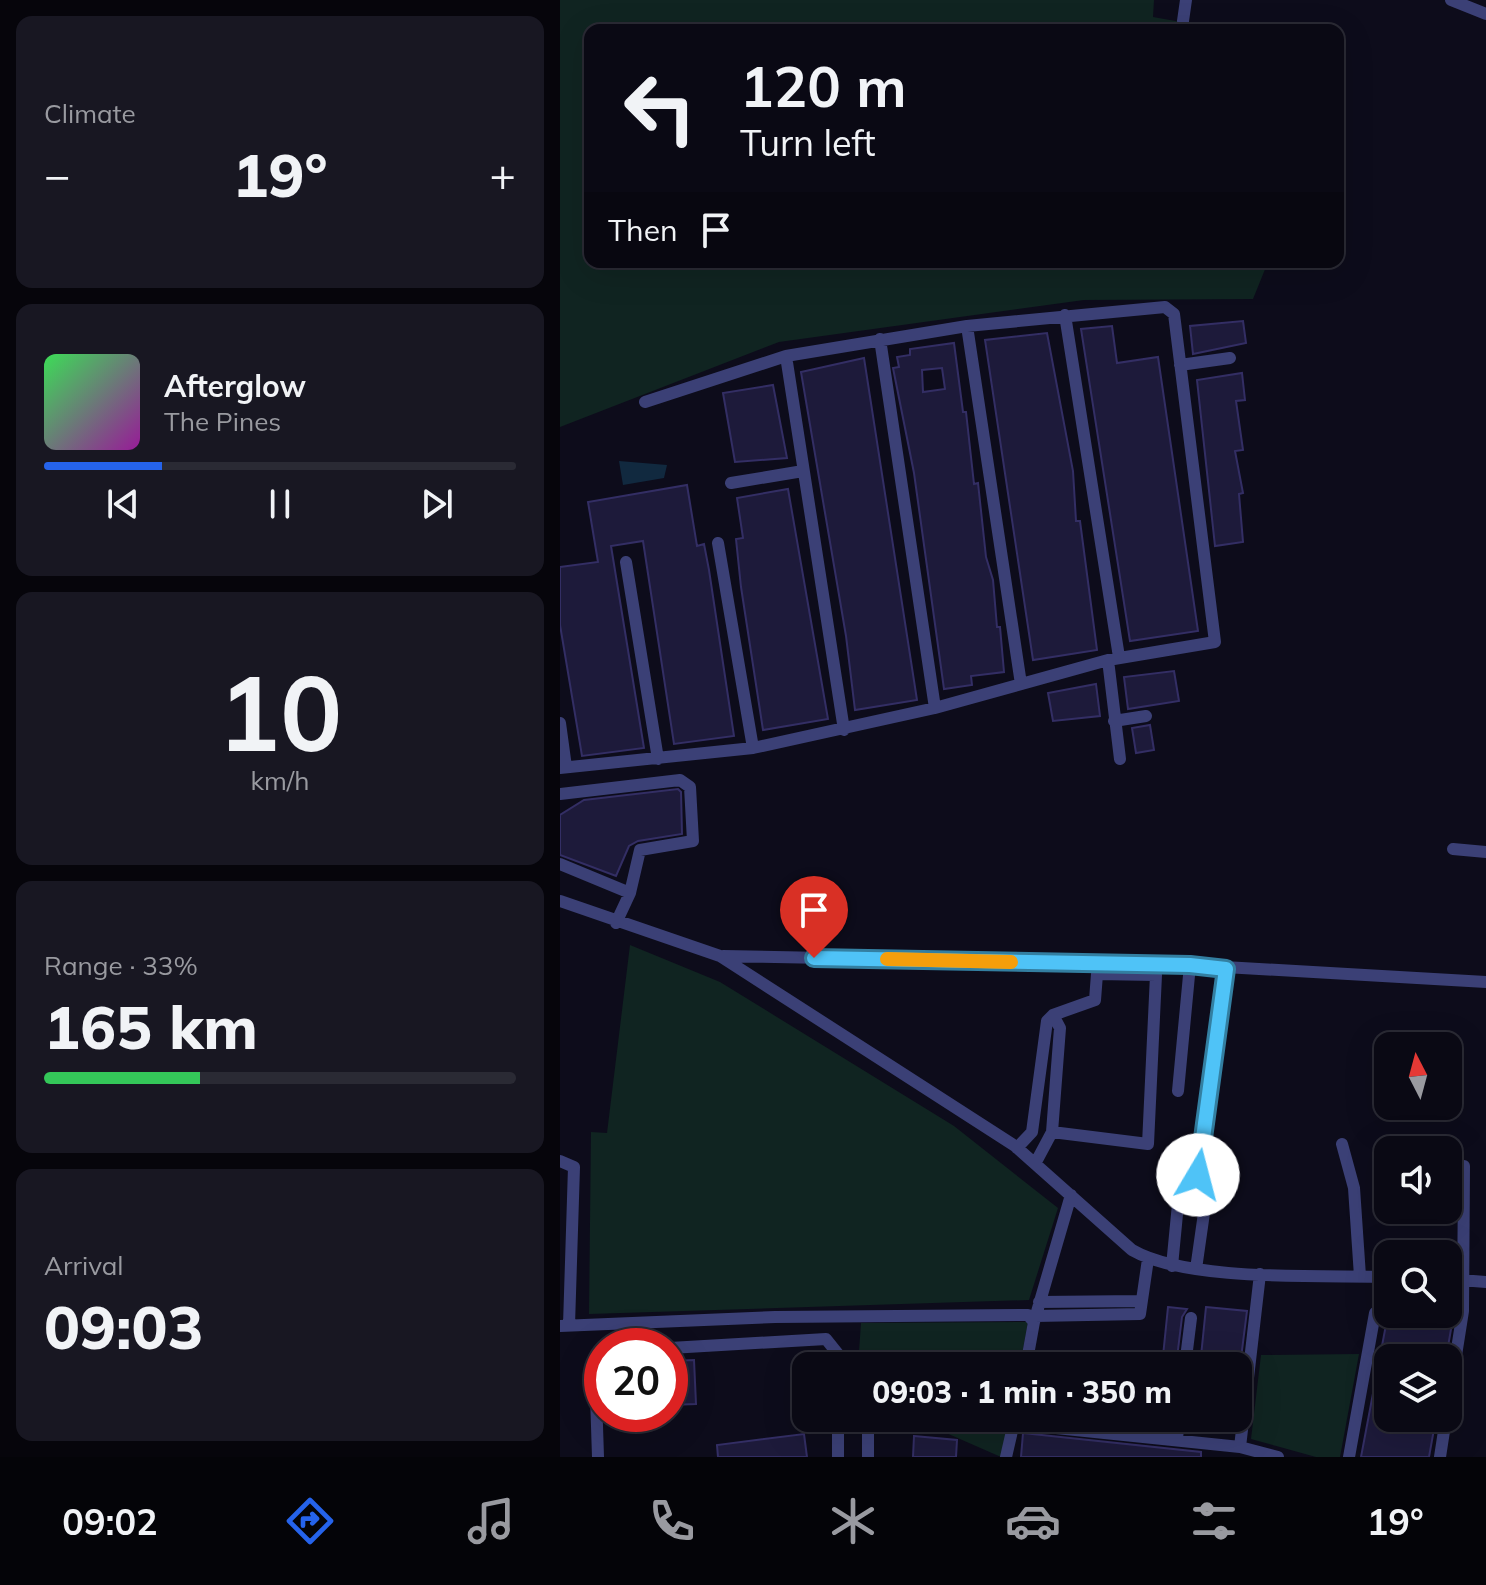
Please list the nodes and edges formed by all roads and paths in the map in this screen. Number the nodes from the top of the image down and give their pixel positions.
1 (1186, 0) edge
2 (1451, 0) edge
3 (1486, 14) edge
4 (1183, 21) dead end
5 (1065, 315) junction
6 (967, 326) junction
7 (880, 339) junction
8 (786, 356) junction
9 (1230, 358) dead end
10 (1180, 365) junction
11 (645, 402) dead end
12 (803, 471) junction
13 (731, 483) dead end
14 (718, 543) dead end
15 (626, 562) dead end
16 (1113, 658) junction
17 (1021, 684) junction
18 (935, 708) junction
19 (1146, 716) dead end
20 (1114, 721) junction
21 (560, 723) edge
22 (844, 730) junction
23 (753, 748) junction
24 (658, 759) junction
25 (1120, 759) dead end
26 (563, 767) edge
27 (560, 794) edge
28 (1453, 849) dead end
29 (1486, 852) edge
30 (560, 864) edge
31 (630, 893) junction
32 (560, 901) edge
33 (616, 923) junction
34 (720, 956) junction
35 (1190, 965) junction
36 (1226, 969) junction
37 (1486, 982) edge
38 (1053, 1015) junction
39 (1178, 1091) dead end
40 (1052, 1132) junction
41 (1342, 1144) dead end
42 (1017, 1148) junction
43 (560, 1161) edge
44 (1036, 1162) junction
45 (1464, 1166) dead end
46 (1167, 1172) dead end
47 (1181, 1173) junction
48 (1198, 1175) junction
49 (1071, 1195) junction
50 (1457, 1240) edge
51 (1148, 1259) junction
52 (1172, 1266) junction
53 (1196, 1269) junction
54 (1260, 1274) junction
55 (1360, 1276) junction
56 (1374, 1276) edge
57 (1462, 1280) edge
58 (1486, 1282) edge
59 (1141, 1301) junction
60 (1039, 1302) junction
61 (1191, 1318) dead end
62 (1035, 1319) junction
63 (1374, 1319) edge
64 (565, 1325) edge
65 (688, 1347) edge
66 (836, 1352) edge
67 (1029, 1352) edge
68 (1187, 1352) edge
69 (1249, 1352) edge
70 (597, 1432) edge
71 (838, 1432) edge
72 (868, 1432) edge
73 (1016, 1432) edge
74 (1116, 1432) edge
75 (1178, 1432) edge
76 (1240, 1432) edge
77 (1444, 1432) edge
78 (1177, 1439) junction
79 (1240, 1447) junction
80 (598, 1457) edge
81 (838, 1457) edge
82 (868, 1457) edge
83 (1006, 1457) edge
84 (1278, 1457) edge
85 (1349, 1457) edge
86 (1440, 1457) edge

1 - 4 street
2 - 3 street
5 - 6 street
5 - 10 street
5 - 16 street
6 - 7 street
6 - 17 street
7 - 8 street
7 - 18 street
8 - 11 street
8 - 12 street
9 - 10 street
10 - 16 street
12 - 13 street
12 - 22 street
14 - 23 street
15 - 24 street
16 - 17 street
16 - 20 street
17 - 18 street
18 - 22 street
19 - 20 street
20 - 25 street
21 - 26 street
22 - 23 street
23 - 24 street
24 - 26 street
27 - 31 street
28 - 29 street
30 - 31 street
31 - 33 street
32 - 33 street
33 - 34 street
34 - 35 street
34 - 42 street
35 - 36 street
35 - 39 street
36 - 37 street
36 - 48 street
38 - 40 street
38 - 40 street
38 - 42 street
40 - 44 street
41 - 55 street
42 - 44 street
43 - 64 street
44 - 49 street
45 - 50 street
46 - 47 street
47 - 48 street
47 - 52 street
48 - 53 street
49 - 51 street
49 - 60 street
51 - 52 street
51 - 59 street
52 - 53 street
53 - 54 street
54 - 55 street
54 - 69 street
55 - 56 street
57 - 58 street
59 - 60 street
59 - 62 street
60 - 62 street
61 - 68 street
62 - 64 street
62 - 67 street
63 - 85 street
65 - 66 street
70 - 80 street
71 - 81 street
72 - 82 street
73 - 83 street
74 - 78 street
75 - 78 street
76 - 79 street
77 - 86 street
78 - 79 street
79 - 84 street

